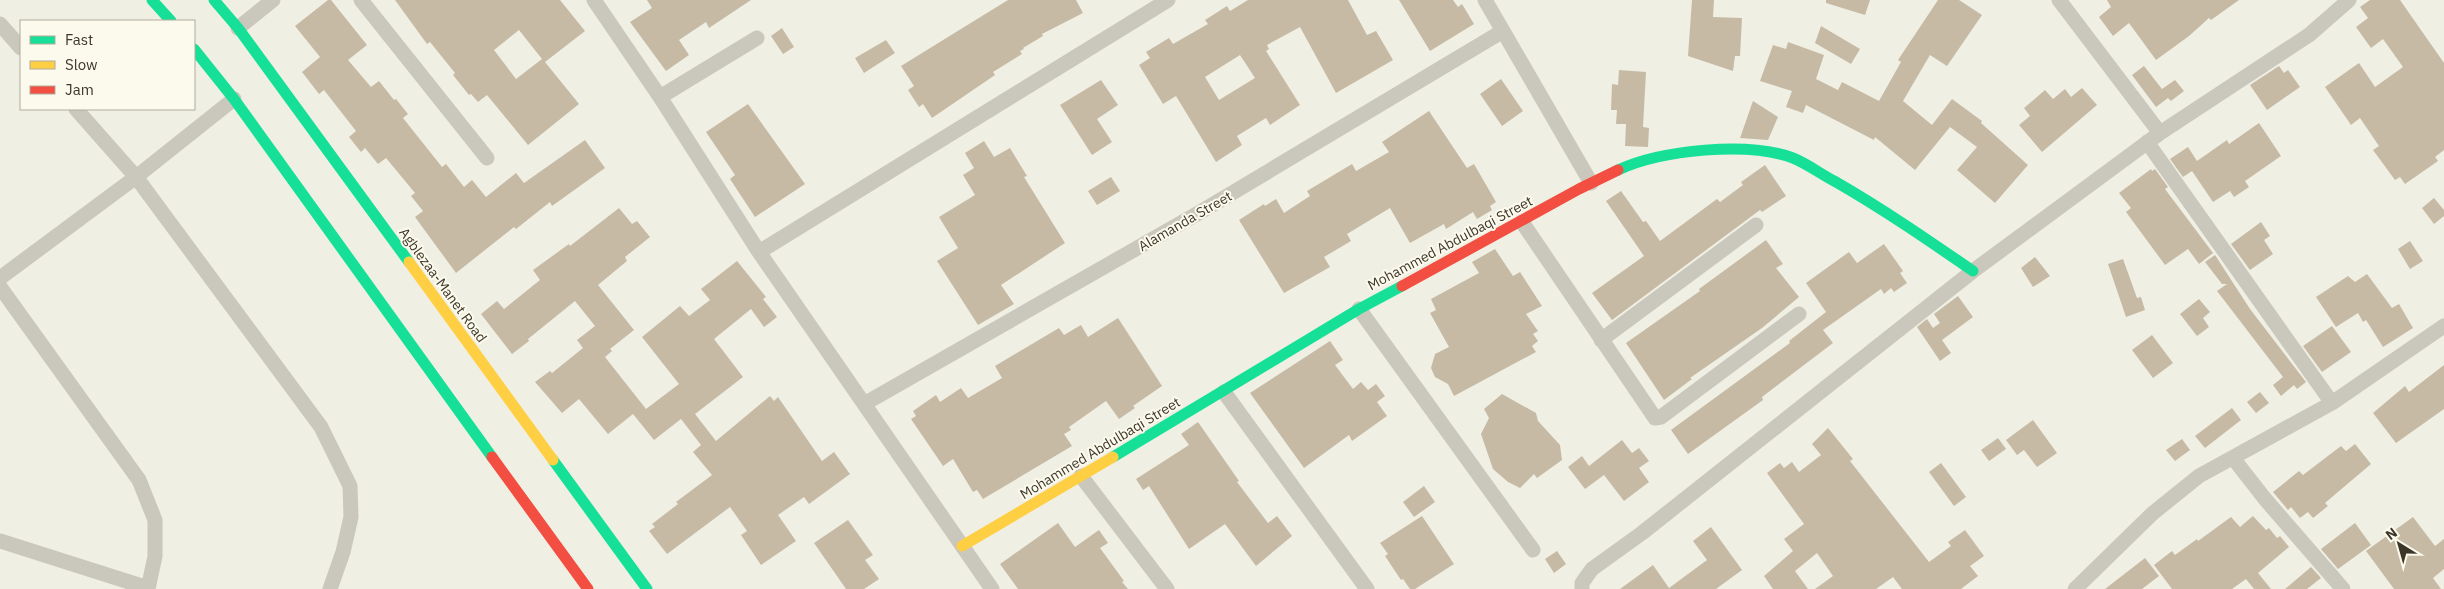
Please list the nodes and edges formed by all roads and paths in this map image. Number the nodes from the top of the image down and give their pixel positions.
1 (152, 0) edge
2 (214, 0) edge
3 (273, 0) edge
4 (361, 0) edge
5 (594, 0) edge
6 (1168, 0) edge
7 (1485, 0) edge
8 (2059, 0) edge
9 (2349, 0) edge
10 (170, 20) edge
11 (0, 24) edge
12 (238, 28) junction
13 (1503, 31) junction
14 (757, 38) dead end
15 (20, 47) edge
16 (195, 50) edge
17 (660, 97) junction
18 (234, 99) junction
19 (77, 110) edge
20 (2160, 133) junction
21 (2147, 142) junction
22 (487, 158) dead end
23 (136, 177) junction
24 (1591, 184) junction
25 (1522, 222) junction
26 (1756, 225) dead end
27 (759, 252) junction
28 (1973, 271) junction
29 (0, 278) edge
30 (0, 286) edge
31 (1359, 309) junction
32 (1799, 314) dead end
33 (2444, 326) edge
34 (1601, 340) junction
35 (1224, 392) junction
36 (2332, 402) junction
37 (864, 404) junction
38 (2233, 458) junction
39 (1081, 476) junction
40 (0, 541) edge
41 (962, 546) junction
42 (1533, 550) dead end
43 (148, 589) edge
44 (330, 589) edge
45 (588, 589) edge
46 (647, 589) edge
47 (992, 589) edge
48 (1167, 589) edge
49 (1367, 589) edge
50 (1582, 589) edge
51 (2076, 589) edge
52 (2343, 589) edge

1 - 10 main road
2 - 12 main road, Agblezaa-Manet Road
3 - 12 street
4 - 22 street
5 - 17 street
6 - 27 street
7 - 13 street
8 - 20 street
9 - 20 street
11 - 15 street
12 - 46 main road, Agblezaa-Manet Road
13 - 24 street
13 - 37 street, Alamanda Street
14 - 17 street
16 - 18 main road
17 - 27 street
18 - 23 street
18 - 45 main road
19 - 23 street
20 - 21 street
21 - 28 street
21 - 36 street
23 - 29 street
23 - 44 street
24 - 25 main road, Mohammed Abdulbaqi Street
24 - 28 main road, Mohammed Abdulbaqi Street
25 - 31 main road, Mohammed Abdulbaqi Street
25 - 34 street
26 - 34 street
27 - 37 street
28 - 50 street
30 - 43 street
31 - 35 main road, Mohammed Abdulbaqi Street
31 - 42 street
32 - 34 street
33 - 36 street
35 - 39 main road, Mohammed Abdulbaqi Street
35 - 49 street
36 - 38 street
37 - 41 street
38 - 51 street
38 - 52 street
39 - 41 main road, Mohammed Abdulbaqi Street
39 - 48 street
40 - 43 street
41 - 47 street

